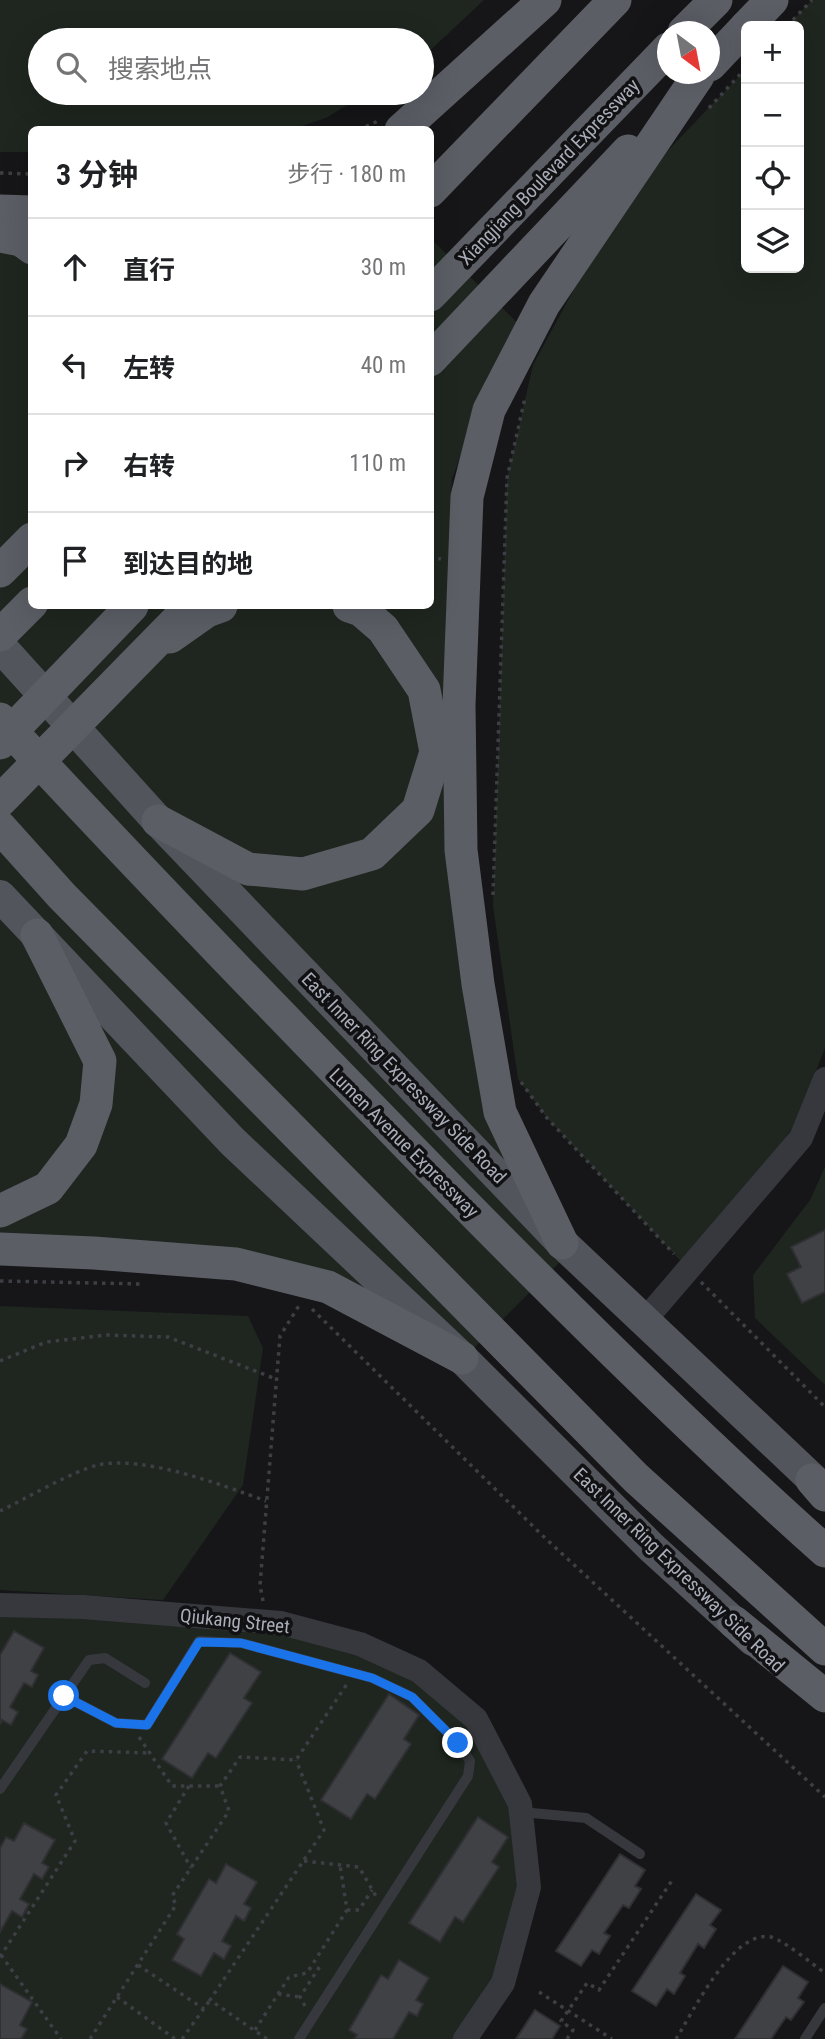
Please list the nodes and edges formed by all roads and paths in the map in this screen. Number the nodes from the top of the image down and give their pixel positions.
1 (545, 0) edge
2 (551, 0) edge
3 (615, 0) edge
4 (716, 0) edge
5 (772, 0) edge
6 (811, 0) edge
7 (695, 21) edge
8 (751, 21) edge
9 (791, 21) edge
10 (741, 31) edge
11 (720, 54) edge
12 (657, 59) edge
13 (741, 73) edge
14 (692, 84) edge
15 (695, 84) edge
16 (701, 116) dead end
17 (420, 126) edge
18 (420, 126) edge
19 (0, 173) edge
20 (28, 174) edge
21 (434, 187) edge
22 (0, 211) edge
23 (28, 212) edge
24 (0, 236) edge
25 (28, 245) edge
26 (434, 291) edge
27 (434, 356) edge
28 (527, 390) dead end
29 (434, 558) edge
30 (441, 559) dead end
31 (28, 607) edge
32 (129, 609) edge
33 (188, 609) edge
34 (213, 609) edge
35 (358, 609) edge
36 (0, 635) edge
37 (0, 646) edge
38 (131, 664) junction
39 (0, 719) edge
40 (0, 743) edge
41 (0, 801) edge
42 (158, 821) junction
43 (0, 827) edge
44 (0, 896) edge
45 (493, 906) dead end
46 (37, 935) junction
47 (518, 1079) dead end
48 (825, 1079) edge
49 (0, 1211) edge
50 (562, 1243) junction
51 (0, 1250) edge
52 (688, 1269) junction
53 (0, 1281) edge
54 (148, 1284) dead end
55 (291, 1297) dead end
56 (301, 1303) junction
57 (644, 1321) junction
58 (462, 1358) junction
59 (0, 1361) edge
60 (276, 1379) junction
61 (825, 1407) edge
62 (821, 1489) edge
63 (267, 1502) junction
64 (0, 1511) edge
65 (825, 1551) edge
66 (0, 1605) edge
67 (266, 1622) junction
68 (734, 1622) junction
69 (825, 1649) edge
70 (354, 1674) junction
71 (145, 1684) dead end
72 (64, 1696) junction
73 (825, 1696) edge
74 (825, 1710) edge
75 (147, 1725) junction
76 (149, 1752) junction
77 (296, 1760) junction
78 (189, 1786) junction
79 (220, 1786) junction
80 (0, 1789) edge
81 (825, 1797) edge
82 (521, 1812) junction
83 (640, 1854) dead end
84 (303, 1861) junction
85 (340, 1865) junction
86 (191, 1868) junction
87 (673, 1879) dead end
88 (372, 1890) junction
89 (383, 1909) junction
90 (347, 1910) junction
91 (1, 1956) edge
92 (322, 1963) dead end
93 (138, 1965) junction
94 (825, 1973) edge
95 (539, 1992) dead end
96 (278, 1994) junction
97 (117, 1997) junction
98 (300, 1997) junction
99 (210, 2000) junction
100 (825, 2008) edge
101 (204, 2009) junction
102 (569, 2011) junction
103 (312, 2019) junction
104 (255, 2031) junction
105 (61, 2039) edge
106 (90, 2039) edge
107 (175, 2039) edge
108 (182, 2039) edge
109 (267, 2039) edge
110 (299, 2039) edge
111 (465, 2039) edge
112 (567, 2039) edge
113 (612, 2039) edge
114 (676, 2039) edge
115 (805, 2039) edge

1 - 17 highway
2 - 18 highway
3 - 21 highway
4 - 7 highway
5 - 8 highway
6 - 9 path
10 - 11 highway
12 - 26 highway, Xiangjiang Boulevard Expressway
13 - 16 path
14 - 27 highway
15 - 50 highway
19 - 20 path
22 - 23 highway
24 - 25 highway
28 - 45 path
29 - 30 path
31 - 36 highway
32 - 40 highway, bridge
33 - 38 highway, bridge
34 - 38 highway, bridge
35 - 42 highway
37 - 42 main road, East Inner Ring Expressway Side Road
38 - 41 highway, bridge
39 - 65 highway, Lumen Avenue Expressway
42 - 50 main road, East Inner Ring Expressway Side Road
43 - 69 highway
44 - 46 main road, East Inner Ring Expressway Side Road
46 - 49 highway
46 - 58 main road, East Inner Ring Expressway Side Road
47 - 52 path
48 - 52 street
50 - 57 main road, East Inner Ring Expressway Side Road
51 - 58 highway
52 - 57 street
52 - 61 path
53 - 54 path
55 - 56 path
56 - 60 path
56 - 81 path
57 - 62 main road, East Inner Ring Expressway Side Road
58 - 68 main road, East Inner Ring Expressway Side Road
59 - 60 path
60 - 63 path
63 - 64 path
63 - 67 path
66 - 67 street, Qiukang Street
67 - 82 street, Qiukang Street
68 - 73 highway
68 - 74 main road, East Inner Ring Expressway Side Road
70 - 75 lane
70 - 77 path
70 - 89 lane
71 - 72 lane
72 - 75 lane
72 - 80 lane
75 - 76 path
76 - 78 path
76 - 91 path
77 - 79 path
77 - 84 path
78 - 79 path
78 - 86 path
79 - 86 path
82 - 83 lane
82 - 111 street, Qiukang Street
84 - 85 path
84 - 99 path
85 - 88 path
85 - 90 path
86 - 93 path
87 - 102 path
88 - 89 path
88 - 90 path
89 - 103 lane
90 - 96 path
91 - 105 path
92 - 98 path
93 - 97 path
93 - 101 path
94 - 114 path
95 - 102 path
96 - 98 path
96 - 104 path
97 - 106 path
97 - 107 path
98 - 103 path
99 - 101 path
99 - 104 path
100 - 115 lane
101 - 108 path
102 - 112 path
102 - 113 path
103 - 110 lane
104 - 109 path

